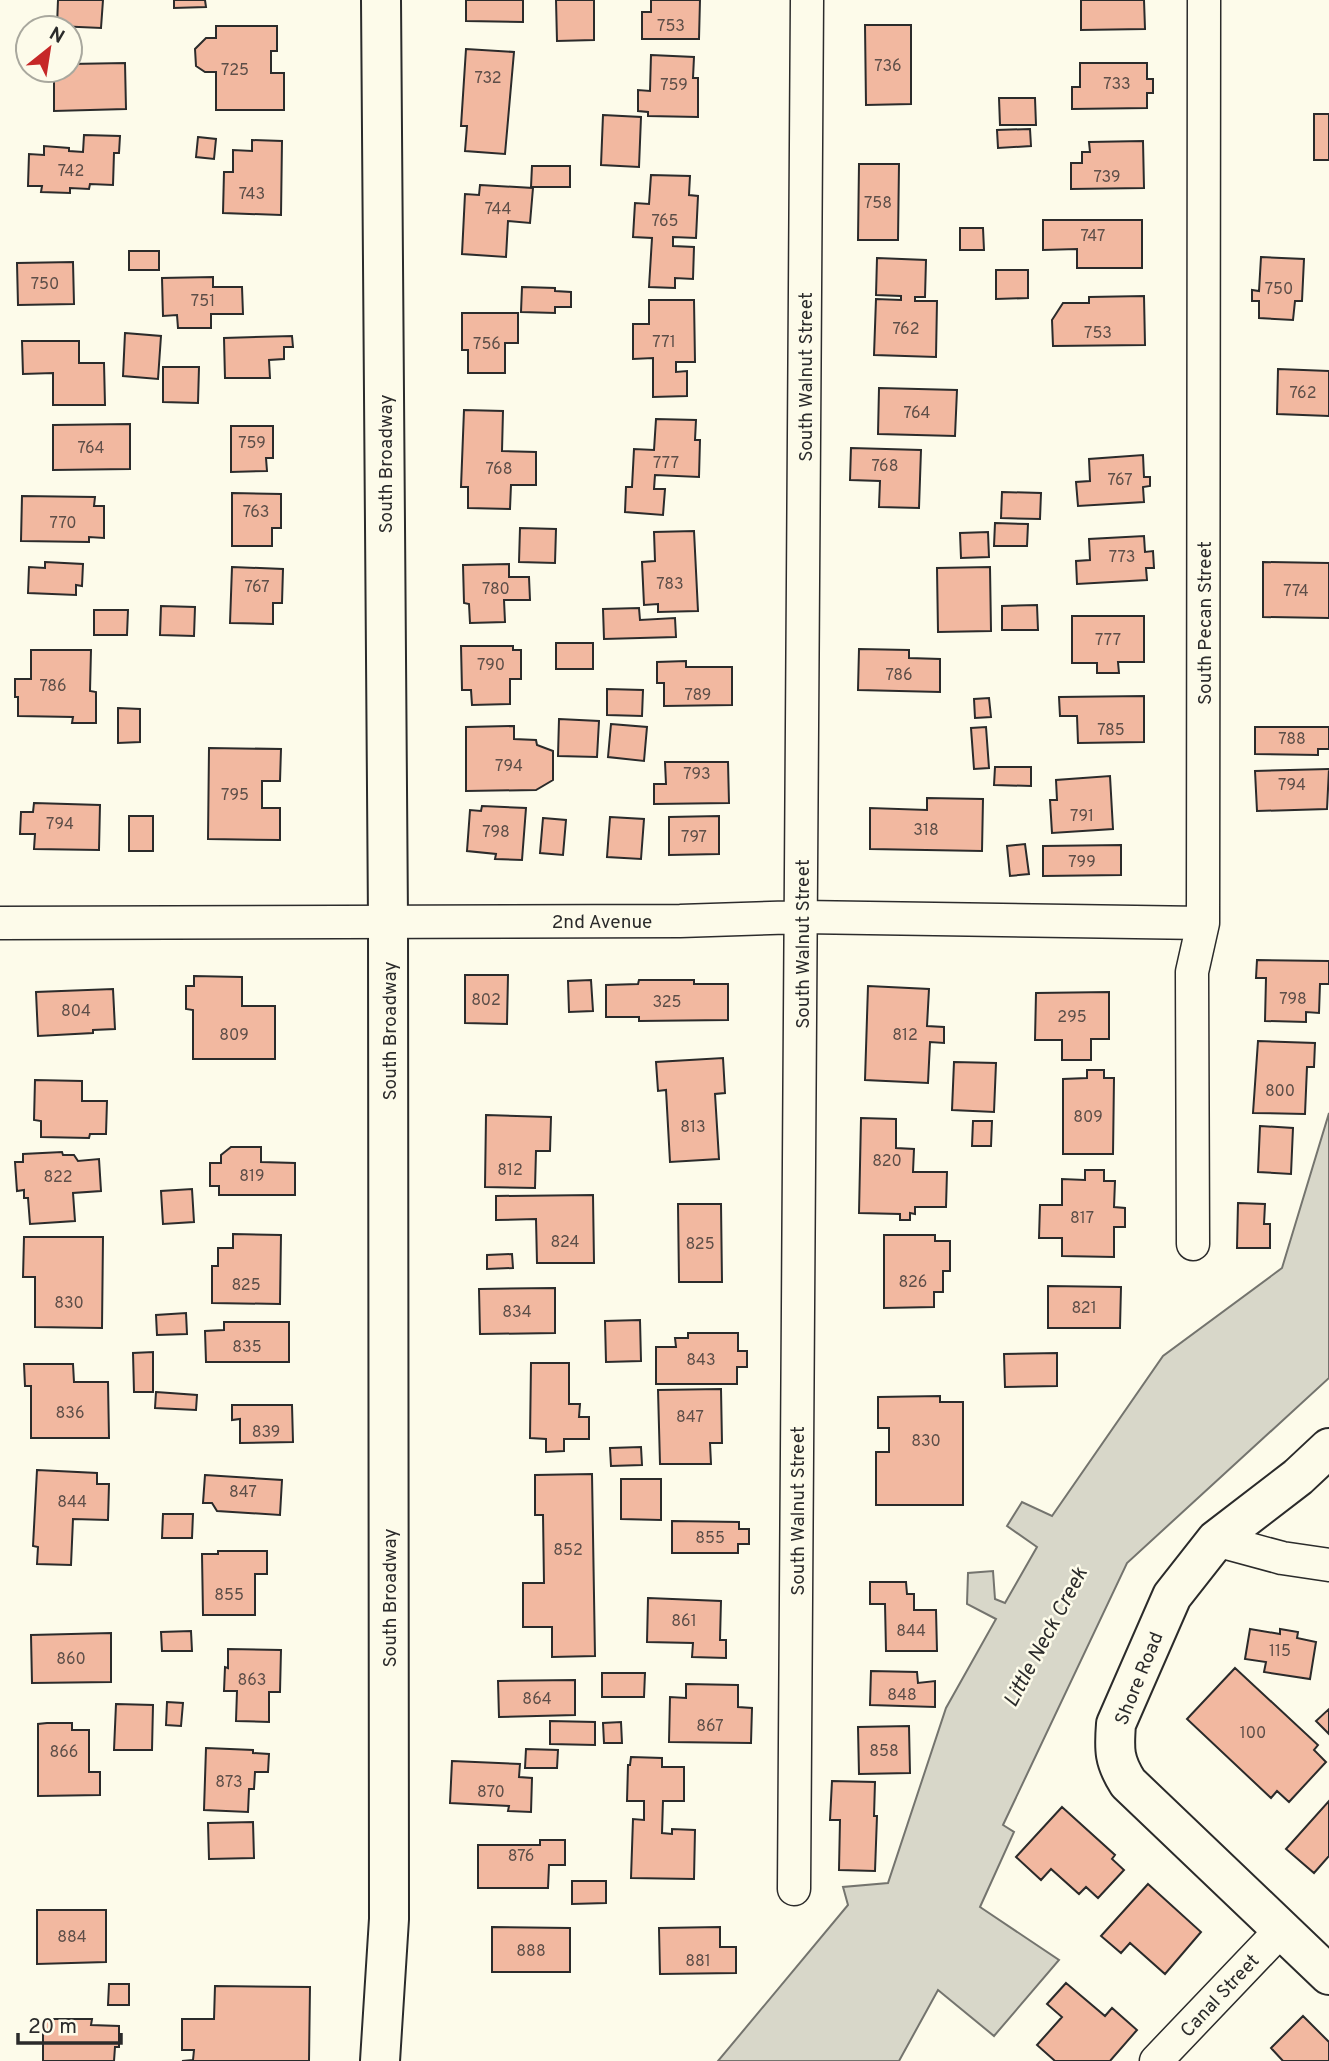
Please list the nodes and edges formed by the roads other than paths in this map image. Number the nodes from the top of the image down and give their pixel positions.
1 (381, 0) edge
2 (807, 0) edge
3 (1204, 0) edge
4 (802, 917) junction
5 (388, 920) junction
6 (0, 923) edge
7 (1203, 923) junction
8 (1193, 1244) dead end
9 (1329, 1448) edge
10 (1216, 1540) junction
11 (1329, 1565) edge
12 (794, 1889) dead end
13 (1281, 1930) junction
14 (1329, 1975) edge
15 (380, 2061) edge
16 (1156, 2061) edge

1 - 5 street, South Broadway
2 - 4 street, South Walnut Street
3 - 7 street, South Pecan Street
4 - 5 street, 2nd Avenue
4 - 7 street, 2nd Avenue
4 - 12 street, South Walnut Street
5 - 6 street, 2nd Avenue
5 - 15 street, South Broadway
7 - 8 street, South Pecan Street
9 - 10 street, Shore Road
10 - 11 street
10 - 13 street, Shore Road
13 - 14 street, Shore Road
13 - 16 street, Canal Street

